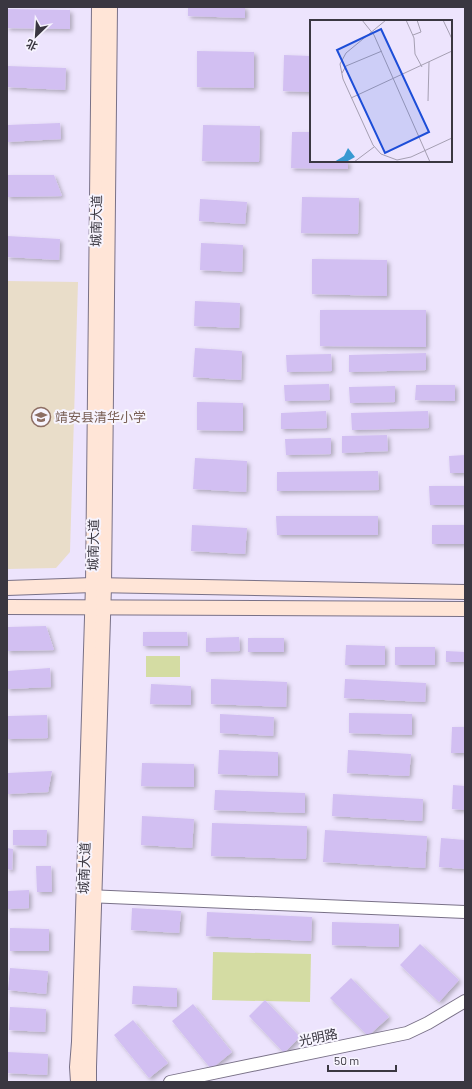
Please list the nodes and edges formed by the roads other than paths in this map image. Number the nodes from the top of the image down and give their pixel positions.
1 (98, 7) edge
2 (110, 7) edge
3 (99, 585) junction
4 (7, 588) edge
5 (465, 592) edge
6 (7, 607) edge
7 (98, 608) junction
8 (465, 609) edge
9 (89, 896) junction
10 (465, 912) edge
11 (465, 1001) edge
12 (78, 1082) edge
13 (90, 1082) edge
14 (170, 1082) edge

1 - 3 main road, 城南大道
2 - 3 main road, 城南大道
3 - 4 main road
3 - 5 main road
3 - 7 main road, 城南大道
6 - 7 main road
7 - 8 main road
7 - 9 main road, 城南大道
9 - 10 street
9 - 12 main road, 城南大道
9 - 13 main road, 城南大道
11 - 14 street, 光明路

